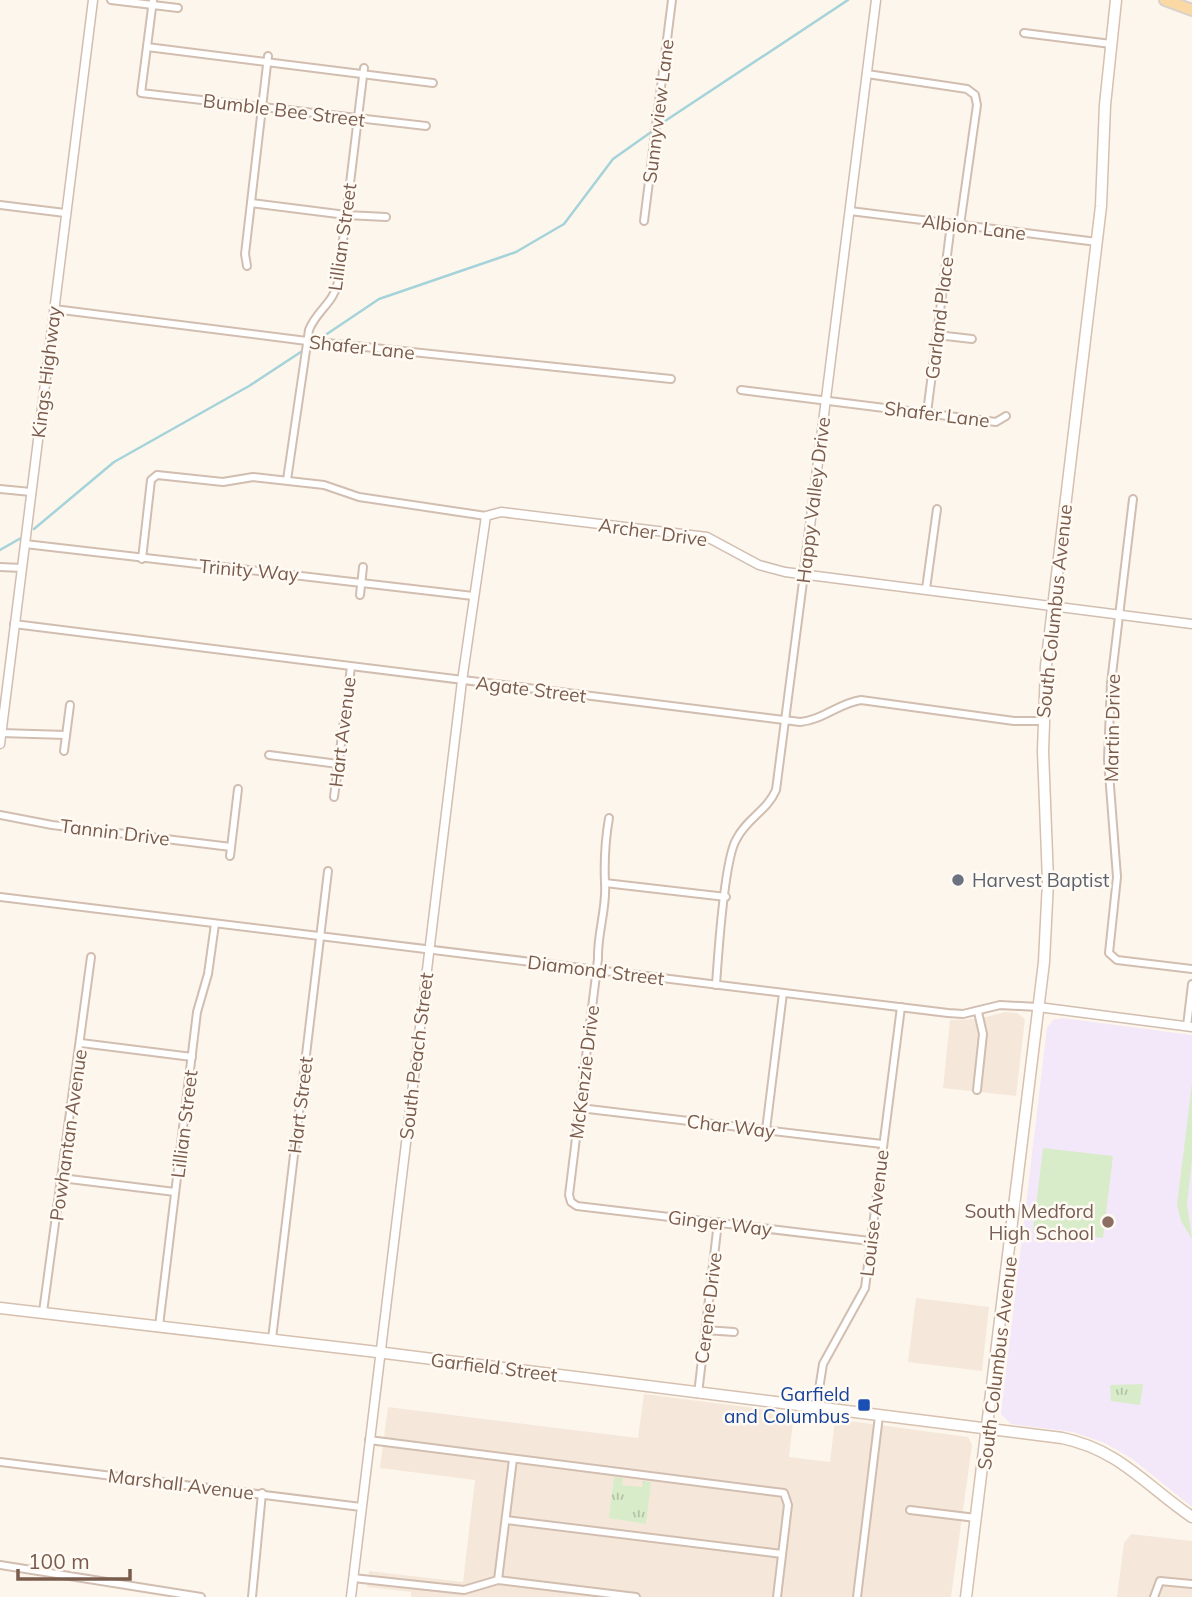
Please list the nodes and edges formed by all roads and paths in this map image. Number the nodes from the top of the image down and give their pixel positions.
1 (93, 0) edge
2 (111, 0) edge
3 (672, 0) edge
4 (876, 0) edge
5 (1116, 0) edge
6 (1165, 0) edge
7 (153, 3) edge
8 (178, 8) dead end
9 (1192, 10) edge
10 (1024, 33) dead end
11 (1111, 44) junction
12 (147, 47) junction
13 (268, 59) junction
14 (364, 71) junction
15 (867, 74) junction
16 (433, 83) dead end
17 (262, 107) junction
18 (358, 118) junction
19 (426, 126) dead end
20 (251, 203) junction
21 (0, 205) edge
22 (850, 211) junction
23 (65, 214) junction
24 (346, 215) junction
25 (386, 217) dead end
26 (644, 221) dead end
27 (951, 224) junction
28 (960, 225) junction
29 (1097, 242) junction
30 (247, 265) dead end
31 (54, 309) junction
32 (937, 335) junction
33 (972, 339) dead end
34 (307, 341) junction
35 (671, 379) dead end
36 (741, 390) dead end
37 (825, 400) junction
38 (927, 413) junction
39 (1006, 416) dead end
40 (287, 480) junction
41 (0, 489) edge
42 (31, 492) junction
43 (1133, 499) dead end
44 (937, 509) dead end
45 (486, 516) junction
46 (25, 544) junction
47 (142, 559) junction
48 (0, 567) edge
49 (363, 567) dead end
50 (22, 568) junction
51 (804, 574) junction
52 (361, 582) junction
53 (926, 589) junction
54 (360, 595) dead end
55 (473, 596) junction
56 (1052, 606) junction
57 (1119, 614) junction
58 (14, 624) junction
59 (1192, 624) edge
60 (351, 667) junction
61 (462, 681) junction
62 (70, 705) dead end
63 (786, 720) junction
64 (1043, 721) junction
65 (1, 733) edge
66 (66, 735) junction
67 (0, 744) edge
68 (64, 751) dead end
69 (269, 755) dead end
70 (338, 764) junction
71 (238, 789) dead end
72 (334, 797) dead end
73 (0, 815) edge
74 (610, 818) dead end
75 (231, 846) junction
76 (230, 856) dead end
77 (328, 871) dead end
78 (605, 883) junction
79 (0, 897) edge
80 (726, 897) junction
81 (215, 924) junction
82 (321, 937) junction
83 (429, 949) junction
84 (91, 957) dead end
85 (1192, 969) edge
86 (597, 970) junction
87 (1192, 984) edge
88 (716, 985) junction
89 (783, 993) junction
90 (901, 1007) junction
91 (1038, 1007) junction
92 (978, 1012) junction
93 (1189, 1026) edge
94 (81, 1043) junction
95 (191, 1057) junction
96 (977, 1090) dead end
97 (580, 1108) junction
98 (765, 1130) junction
99 (883, 1144) junction
100 (61, 1178) junction
101 (176, 1192) junction
102 (571, 1202) joint
103 (718, 1222) junction
104 (870, 1241) junction
105 (0, 1308) edge
106 (43, 1312) junction
107 (159, 1326) junction
108 (705, 1330) junction
109 (734, 1332) dead end
110 (272, 1339) junction
111 (379, 1352) junction
112 (698, 1394) junction
113 (816, 1408) junction
114 (879, 1416) junction
115 (988, 1429) junction
116 (369, 1440) junction
117 (513, 1459) junction
118 (0, 1462) edge
119 (262, 1493) junction
120 (361, 1507) junction
121 (910, 1510) dead end
122 (1192, 1517) edge
123 (976, 1518) junction
124 (506, 1520) junction
125 (782, 1554) junction
126 (0, 1565) edge
127 (353, 1578) junction
128 (498, 1580) junction
129 (1192, 1584) edge
130 (455, 1593) edge
131 (158, 1594) edge
132 (201, 1597) edge
133 (252, 1597) edge
134 (351, 1597) edge
135 (636, 1597) edge
136 (776, 1597) edge
137 (857, 1597) edge
138 (966, 1597) edge
139 (1154, 1597) edge

1 - 23 street, Kings Highway
2 - 7 street
3 - 26 street, Sunnyview Lane
4 - 15 street, Happy Valley Drive
5 - 11 main road, South Columbus Avenue
6 - 9 main road
7 - 8 street
7 - 12 street
10 - 11 street
11 - 29 main road, South Columbus Avenue
12 - 13 street
12 - 17 street, Bumble Bee Street
13 - 14 street
13 - 17 street
14 - 16 street
14 - 18 street, Lillian Street
15 - 22 street, Happy Valley Drive
15 - 28 street
17 - 18 street, Bumble Bee Street
17 - 20 street
18 - 19 street, Bumble Bee Street
18 - 24 street, Lillian Street
20 - 24 street
20 - 30 street
21 - 23 street
22 - 27 street, Albion Lane
22 - 37 street, Happy Valley Drive
23 - 31 street, Kings Highway
24 - 25 street
24 - 34 street, Lillian Street
27 - 28 street, Albion Lane
27 - 32 street, Garland Place
28 - 29 street, Albion Lane
29 - 56 main road, South Columbus Avenue
31 - 34 street, Shafer Lane
31 - 42 street, Kings Highway
32 - 33 street
32 - 38 street, Garland Place
34 - 35 street, Shafer Lane
34 - 40 street, Lillian Street
36 - 37 street, Shafer Lane
37 - 38 street, Shafer Lane
37 - 51 street, Happy Valley Drive
38 - 39 street, Shafer Lane
40 - 45 street, Archer Drive
40 - 47 street, Archer Drive
41 - 42 street
42 - 46 street, Kings Highway
43 - 57 street, Martin Drive
44 - 53 street
45 - 51 street, Archer Drive
45 - 55 street, South Peach Street
46 - 47 street, Trinity Way
46 - 50 street, Kings Highway
47 - 52 street, Trinity Way
48 - 50 street
49 - 52 street
50 - 58 street, Kings Highway
51 - 53 street, Archer Drive
51 - 63 street, Happy Valley Drive
52 - 54 street
52 - 55 street, Trinity Way
53 - 56 street, Archer Drive
55 - 61 street, South Peach Street
56 - 57 street, Archer Drive
56 - 64 main road, South Columbus Avenue
57 - 59 street, Archer Drive
57 - 85 street, Martin Drive
58 - 60 street, Agate Street
58 - 65 street, Kings Highway
60 - 61 street, Agate Street
60 - 70 street, Hart Avenue
61 - 63 street, Agate Street
61 - 83 street, South Peach Street
62 - 66 street
63 - 64 street, Agate Street
63 - 80 street, Happy Valley Drive
64 - 91 main road, South Columbus Avenue
65 - 66 street
65 - 67 street, Kings Highway
66 - 68 street
69 - 70 street
70 - 72 street, Hart Avenue
71 - 75 street
73 - 75 street, Tannin Drive
74 - 78 street, McKenzie Drive
75 - 76 street
77 - 82 street, Hart Street
78 - 80 street
78 - 86 street, McKenzie Drive
79 - 81 street, Diamond Street
80 - 88 street, Happy Valley Drive
81 - 82 street, Diamond Street
81 - 95 street, Lillian Street
82 - 83 street, Diamond Street
82 - 110 street, Hart Street
83 - 86 street, Diamond Street
83 - 111 street, South Peach Street
84 - 94 street, Powhantan Avenue
86 - 88 street, Diamond Street
86 - 97 street, McKenzie Drive
87 - 93 street
88 - 89 street, Diamond Street
89 - 90 street, Diamond Street
89 - 98 street
90 - 92 street, Diamond Street
90 - 99 street, Louise Avenue
91 - 92 street, Diamond Street
91 - 93 street, Diamond Street
91 - 115 main road, South Columbus Avenue
92 - 96 street
94 - 95 street
94 - 100 street, Powhantan Avenue
95 - 101 street, Lillian Street
97 - 98 street, Char Way
97 - 102 street, McKenzie Drive
98 - 99 street, Char Way
99 - 104 street, Louise Avenue
100 - 101 street
100 - 106 street, Powhantan Avenue
101 - 107 street, Lillian Street
102 - 103 street, Ginger Way
103 - 104 street, Ginger Way
103 - 108 street, Cerene Drive
104 - 113 street, Louise Avenue
105 - 106 main road, Garfield Street
106 - 107 main road, Garfield Street
107 - 110 main road, Garfield Street
108 - 109 street
108 - 112 street, Cerene Drive
110 - 111 main road, Garfield Street
111 - 112 main road, Garfield Street
111 - 116 street, South Peach Street
112 - 113 main road, Garfield Street
113 - 114 main road, Garfield Street
114 - 115 main road, Garfield Street
114 - 137 street
115 - 122 main road, Garfield Street
115 - 123 main road, South Columbus Avenue
116 - 117 street
116 - 120 street, South Peach Street
117 - 124 street
117 - 125 street
118 - 119 street, Marshall Avenue
119 - 120 street, Marshall Avenue
119 - 133 street
120 - 127 street, South Peach Street
121 - 123 street
123 - 138 main road, South Columbus Avenue
124 - 125 street
124 - 128 street
125 - 136 street
126 - 131 street
127 - 130 street
127 - 134 street, South Peach Street
128 - 130 street
128 - 135 street
129 - 139 street
131 - 132 street

